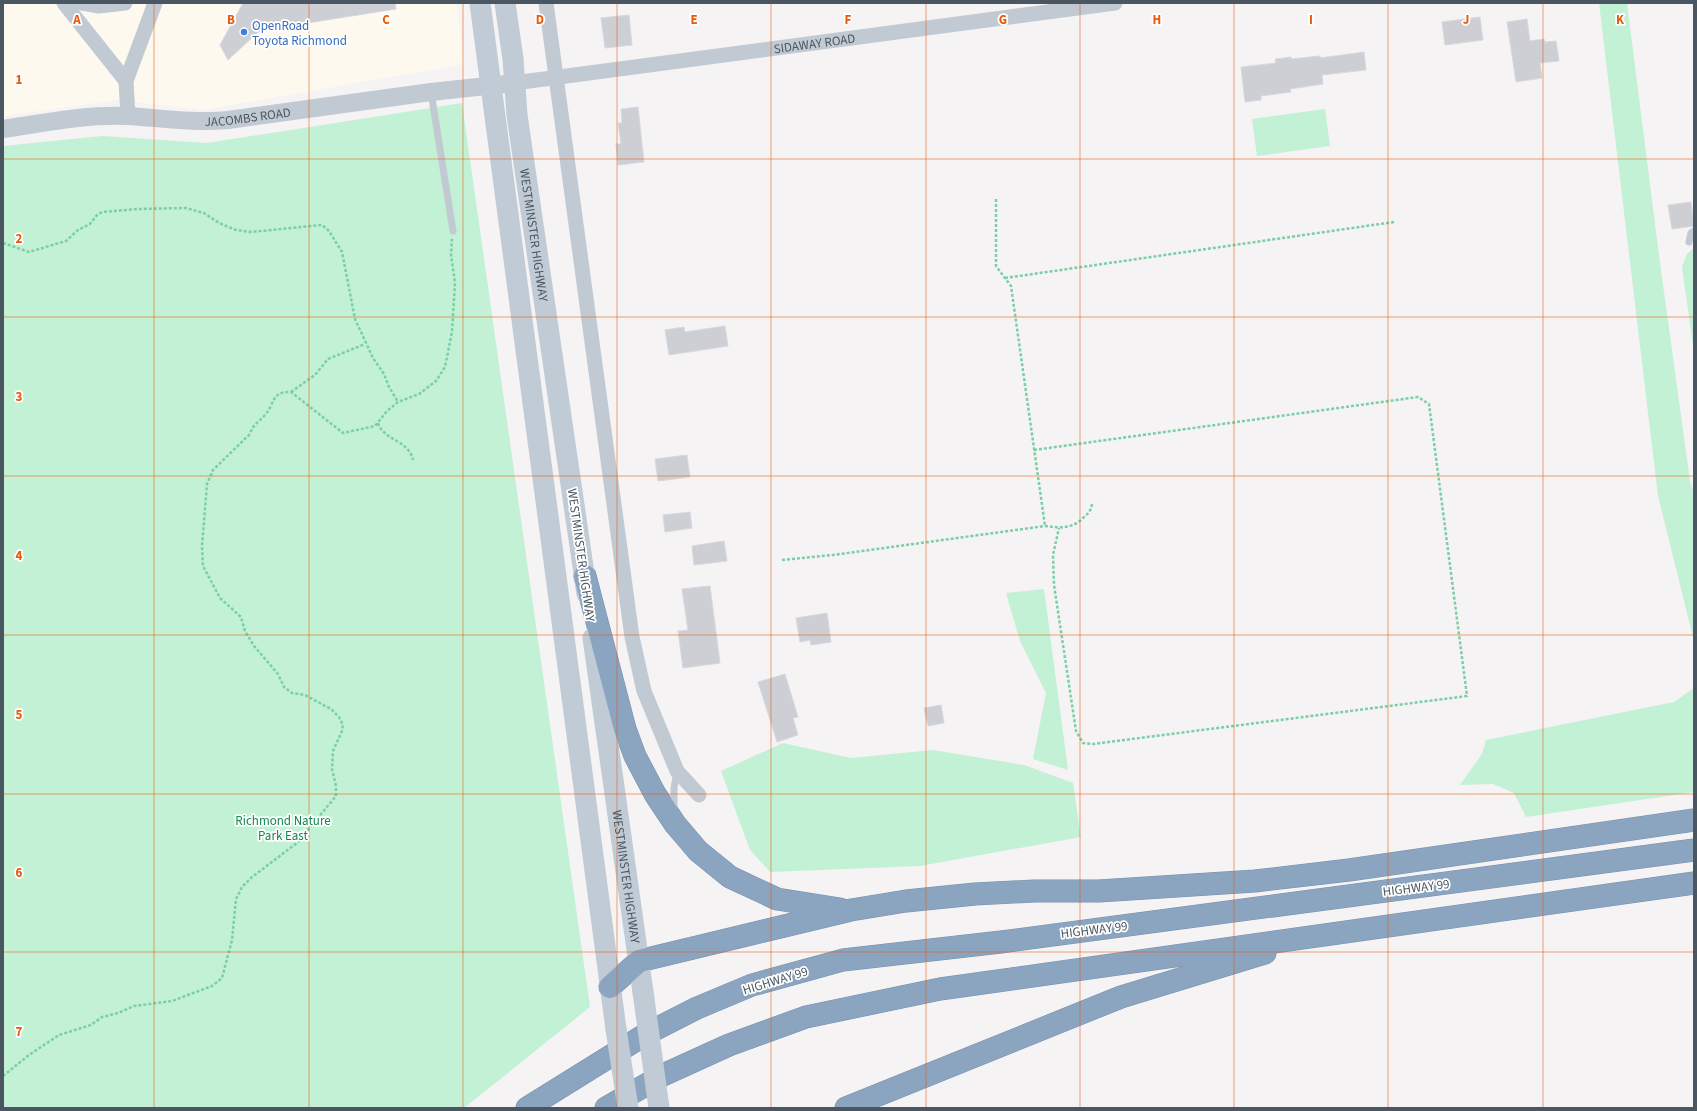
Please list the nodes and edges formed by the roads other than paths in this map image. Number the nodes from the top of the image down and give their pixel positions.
1 (64, 3) edge
2 (82, 3) edge
3 (125, 3) edge
4 (155, 3) edge
5 (480, 3) edge
6 (505, 3) edge
7 (546, 3) edge
8 (1115, 3) edge
9 (556, 78) junction
10 (126, 81) junction
11 (514, 83) junction
12 (491, 85) junction
13 (431, 92) junction
14 (128, 116) junction
15 (3, 129) edge
16 (453, 231) road end
17 (1694, 231) edge
18 (1689, 242) dead end
19 (585, 576) junction
20 (677, 771) junction
21 (699, 795) dead end
22 (1694, 820) edge
23 (674, 824) junction
24 (1694, 850) edge
25 (1694, 883) edge
26 (851, 910) junction
27 (1302, 938) junction
28 (639, 961) junction
29 (610, 987) junction
30 (527, 1108) edge
31 (606, 1108) edge
32 (628, 1108) edge
33 (659, 1108) edge
34 (846, 1108) edge

1 - 10 street
2 - 3 street
4 - 10 street
5 - 12 main road, WESTMINSTER HIGHWAY
6 - 11 main road, WESTMINSTER HIGHWAY
7 - 9 street
8 - 9 street, SIDAWAY ROAD
9 - 11 street, SIDAWAY ROAD
9 - 20 street
10 - 14 street
11 - 12 street, JACOMBS ROAD
11 - 19 main road, WESTMINSTER HIGHWAY
12 - 13 street, JACOMBS ROAD
12 - 29 main road, WESTMINSTER HIGHWAY
13 - 14 street, JACOMBS ROAD
13 - 16 lane
14 - 15 street, JACOMBS ROAD
17 - 18 lane
19 - 23 highway
19 - 28 main road, WESTMINSTER HIGHWAY
20 - 21 street
20 - 23 lane
22 - 26 highway
23 - 26 highway
24 - 30 highway, HIGHWAY 99
25 - 27 highway
26 - 28 highway
27 - 31 highway
27 - 34 highway
28 - 29 highway
28 - 33 main road, WESTMINSTER HIGHWAY, bridge
29 - 32 main road, WESTMINSTER HIGHWAY, bridge

